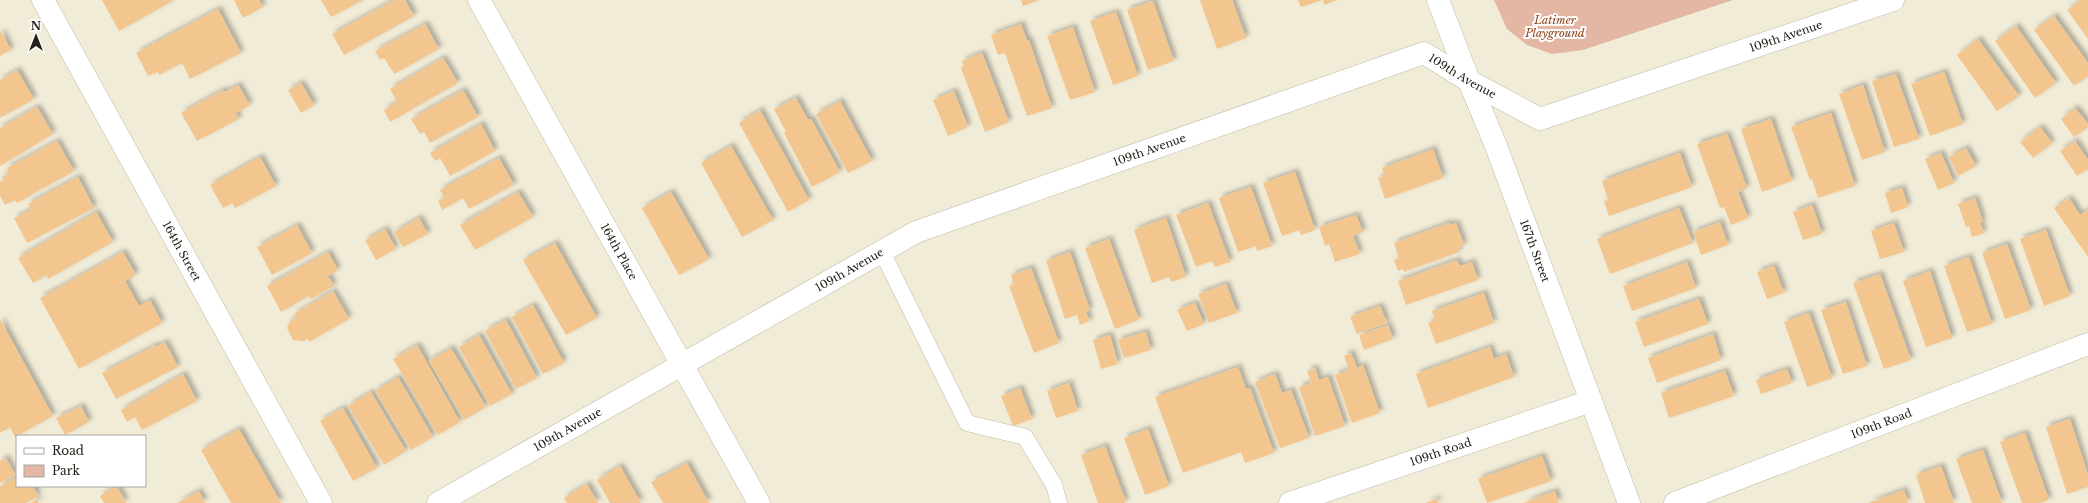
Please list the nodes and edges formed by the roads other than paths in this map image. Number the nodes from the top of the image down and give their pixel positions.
1 (42, 0) edge
2 (479, 0) edge
3 (1438, 0) edge
4 (1893, 0) edge
5 (1469, 82) junction
6 (882, 252) junction
7 (2088, 344) edge
8 (683, 365) junction
9 (1590, 401) junction
10 (321, 503) edge
11 (438, 503) edge
12 (759, 503) edge
13 (1059, 503) edge
14 (1290, 503) edge
15 (1629, 503) edge
16 (1675, 503) edge

1 - 10 street, 164th Street
2 - 8 street, 164th Place
3 - 5 street, 167th Street
4 - 5 street, 109th Avenue
5 - 6 street, 109th Avenue
5 - 9 street, 167th Street
6 - 8 street, 109th Avenue
6 - 13 lane
7 - 16 street, 109th Road
8 - 11 street, 109th Avenue
8 - 12 street, 164th Place
9 - 14 street, 109th Road
9 - 15 street, 167th Street

